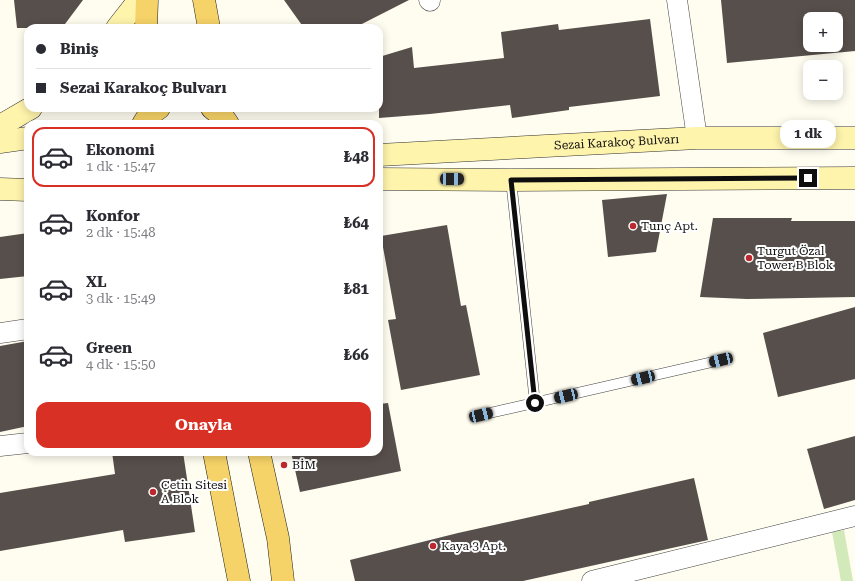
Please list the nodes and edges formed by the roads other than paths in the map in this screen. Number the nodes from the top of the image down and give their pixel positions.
1 (140, 0) edge
2 (147, 0) edge
3 (204, 0) edge
4 (677, 0) edge
5 (120, 24) edge
6 (146, 24) edge
7 (208, 24) edge
8 (24, 112) edge
9 (0, 126) edge
10 (697, 138) junction
11 (855, 138) edge
12 (24, 139) edge
13 (0, 142) edge
14 (383, 155) edge
15 (855, 178) edge
16 (383, 179) edge
17 (511, 180) junction
18 (0, 189) edge
19 (24, 190) edge
20 (24, 330) edge
21 (0, 333) edge
22 (721, 360) dead end
23 (535, 403) junction
24 (481, 415) dead end
25 (24, 443) edge
26 (0, 446) edge
27 (215, 456) edge
28 (260, 456) edge
29 (855, 516) edge
30 (239, 581) edge
31 (283, 581) edge
32 (592, 581) edge

1 - 5 main road
2 - 6 main road
3 - 7 main road
4 - 10 street
8 - 9 main road
10 - 11 main road, Sezai Karakoç Bulvarı
10 - 14 main road, Sezai Karakoç Bulvarı
12 - 13 main road
15 - 17 main road
16 - 17 main road
17 - 23 lane
18 - 19 main road
20 - 21 street
22 - 23 lane
23 - 24 lane
25 - 26 street
27 - 30 main road
28 - 31 main road
29 - 32 street

